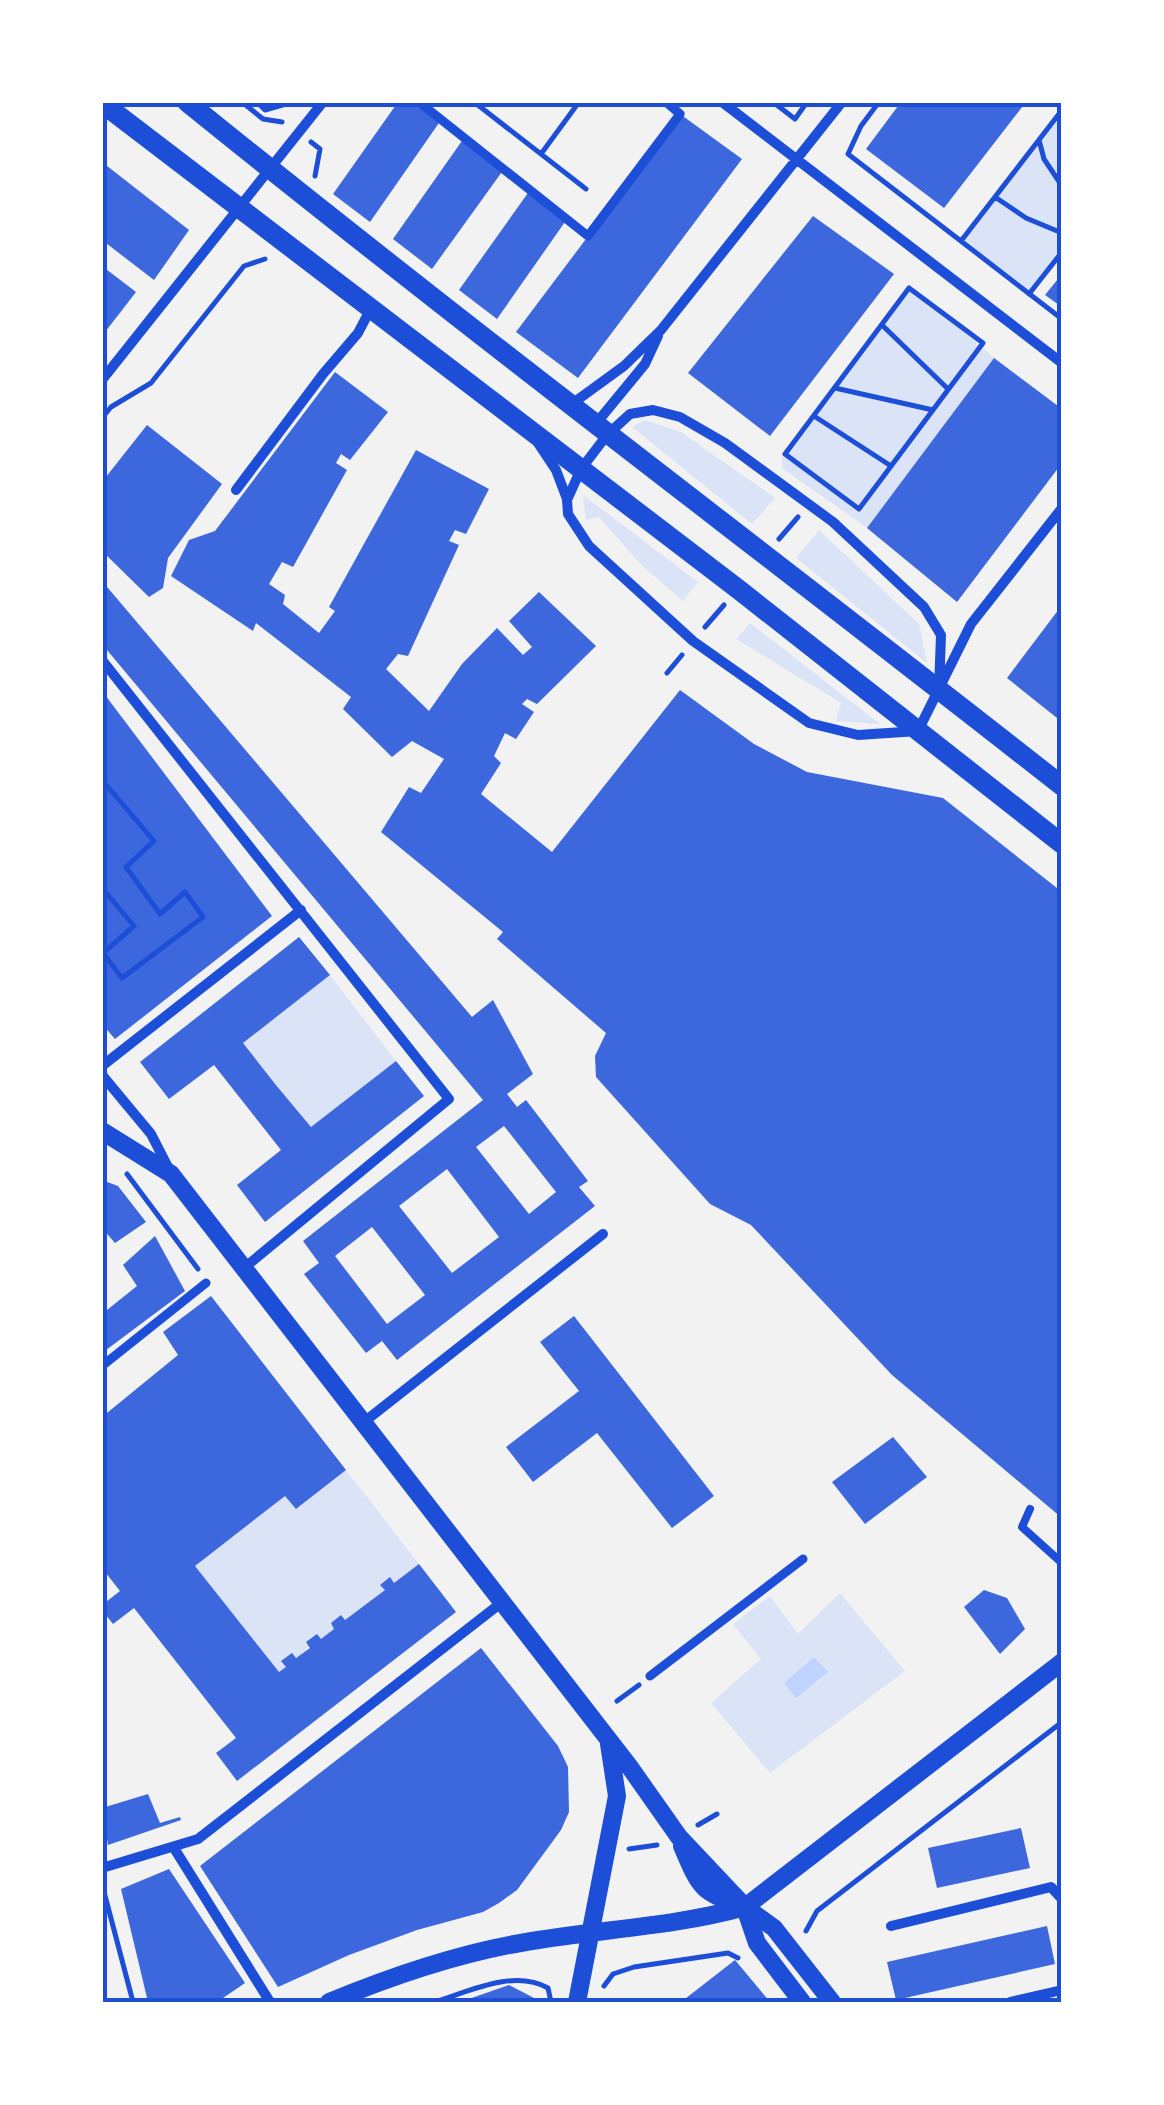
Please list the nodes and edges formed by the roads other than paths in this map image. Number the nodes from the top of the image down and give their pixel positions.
1 (187, 102) edge
2 (324, 102) edge
3 (419, 102) edge
4 (666, 102) edge
5 (722, 102) edge
6 (842, 102) edge
7 (102, 103) edge
8 (796, 160) junction
9 (271, 170) junction
10 (239, 208) junction
11 (371, 309) junction
12 (661, 330) junction
13 (1062, 364) edge
14 (102, 380) edge
15 (568, 406) junction
16 (522, 423) junction
17 (600, 431) junction
18 (581, 469) junction
19 (236, 490) dead end
20 (567, 500) junction
21 (1062, 508) edge
22 (102, 660) edge
23 (939, 690) junction
24 (918, 731) junction
25 (1062, 786) edge
26 (1062, 844) edge
27 (301, 910) junction
28 (102, 1066) edge
29 (102, 1076) edge
30 (102, 1131) edge
31 (171, 1174) junction
32 (602, 1234) dead end
33 (244, 1268) junction
34 (206, 1283) road end
35 (102, 1366) edge
36 (364, 1422) junction
37 (1030, 1510) dead end
38 (803, 1559) dead end
39 (1062, 1563) edge
40 (502, 1603) junction
41 (1062, 1662) edge
42 (650, 1676) road end
43 (609, 1744) junction
44 (174, 1848) junction
45 (102, 1868) edge
46 (1062, 1899) edge
47 (745, 1907) junction
48 (891, 1926) dead end
49 (591, 1933) junction
50 (1062, 1990) edge
51 (270, 2002) edge
52 (329, 2002) edge
53 (576, 2002) edge
54 (802, 2002) edge
55 (832, 2002) edge
56 (1010, 2002) edge

1 - 9 main road
2 - 9 street
3 - 4 street
5 - 8 street
6 - 8 street
7 - 10 main road
8 - 12 street
8 - 13 street
9 - 10 street
9 - 15 main road
10 - 11 main road
10 - 14 street
11 - 16 main road
11 - 19 street
12 - 15 street
12 - 17 street
15 - 17 main road
16 - 18 main road
16 - 20 street
17 - 18 street
17 - 23 main road
17 - 23 street
18 - 20 street
18 - 24 main road
20 - 24 street
21 - 23 street
22 - 27 street
23 - 24 street
23 - 25 main road
24 - 26 main road
27 - 28 street
27 - 33 street
29 - 31 street
30 - 31 street
31 - 33 street
32 - 36 street
33 - 36 street
34 - 35 street
36 - 40 street
37 - 39 lane
38 - 42 street
40 - 43 street
40 - 44 street
41 - 47 street
43 - 47 street
43 - 49 street
44 - 45 street
44 - 51 street
46 - 48 street
47 - 49 street
47 - 54 street
47 - 55 street
49 - 52 street
49 - 53 street
50 - 56 street

